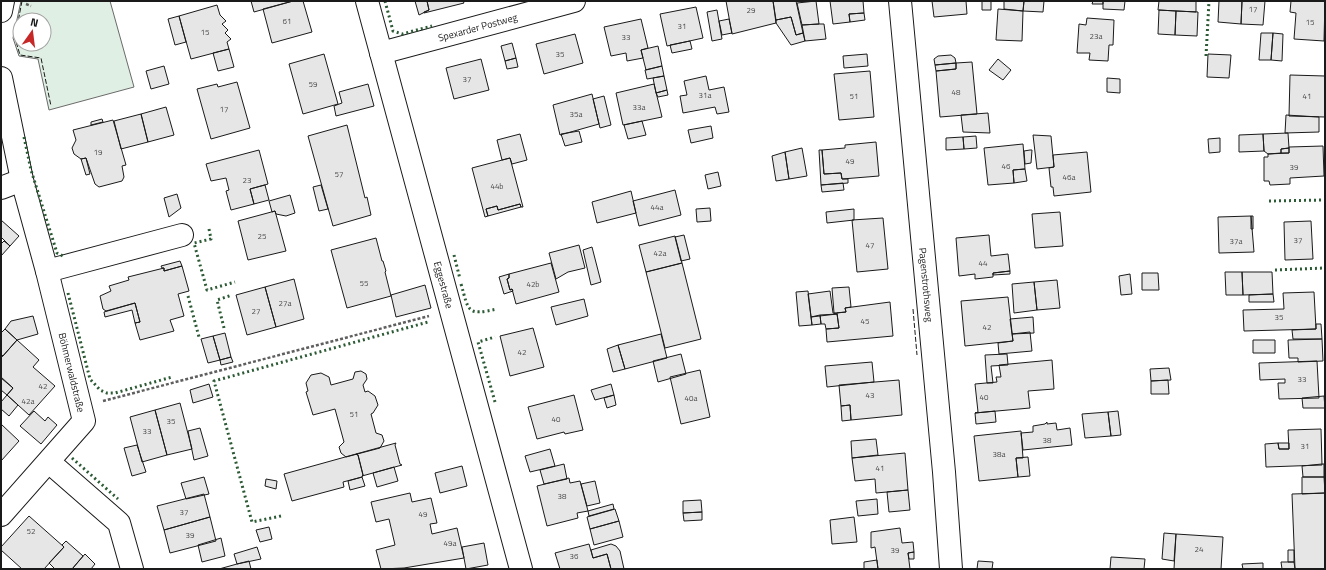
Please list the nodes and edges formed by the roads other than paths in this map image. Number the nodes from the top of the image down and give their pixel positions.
1 (3, 1) edge
2 (367, 1) edge
3 (574, 1) edge
4 (900, 1) edge
5 (1, 11) edge
6 (381, 53) junction
7 (1, 78) edge
8 (22, 180) junction
9 (1, 188) edge
10 (182, 235) dead end
11 (47, 271) junction
12 (48, 462) junction
13 (1, 515) edge
14 (132, 569) edge
15 (521, 569) edge
16 (952, 569) edge

1 - 5 street
2 - 6 street, Eggestraße
3 - 6 street, Spexarder Postweg
4 - 16 street, Pagenstrothsweg
6 - 15 street, Eggestraße
7 - 8 street, Böhmerwaldstraße
8 - 9 street
8 - 11 street, Böhmerwaldstraße
10 - 11 street
11 - 12 street, Böhmerwaldstraße
12 - 13 street, Böhmerwaldstraße
12 - 14 street

